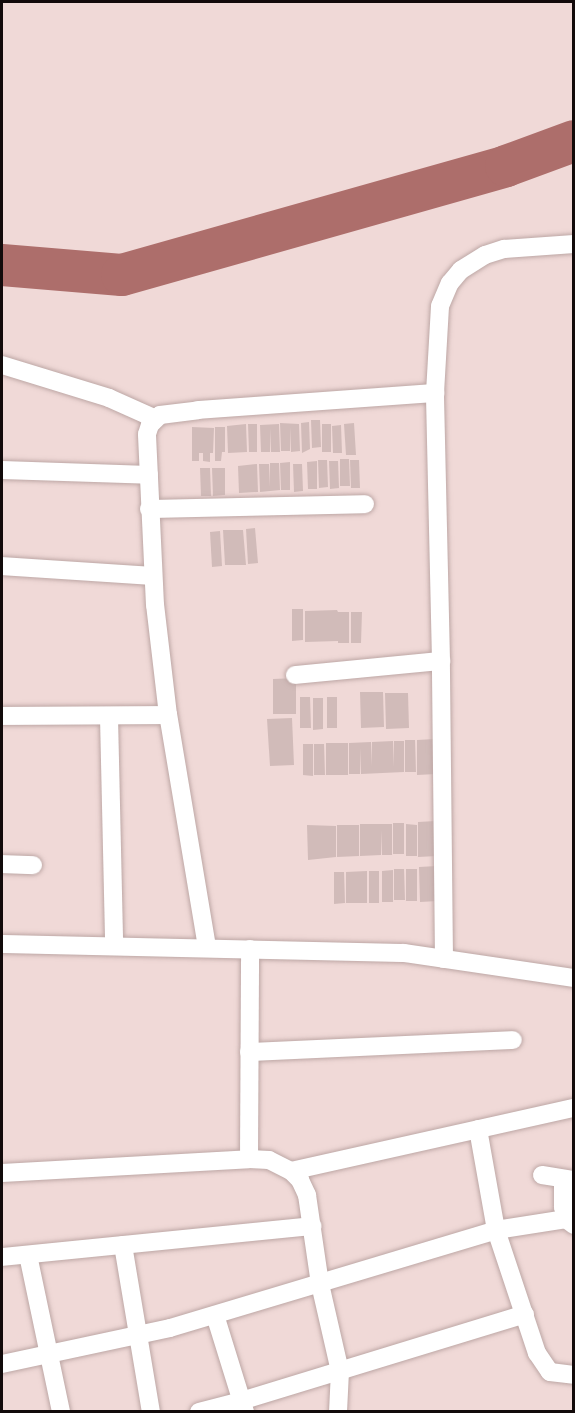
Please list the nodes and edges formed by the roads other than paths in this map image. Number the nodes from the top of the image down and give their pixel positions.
1 (573, 244) edge
2 (2, 365) edge
3 (435, 393) junction
4 (154, 418) junction
5 (2, 470) edge
6 (149, 475) junction
7 (365, 504) dead end
8 (149, 509) junction
9 (2, 566) edge
10 (152, 576) junction
11 (441, 661) junction
12 (295, 675) dead end
13 (168, 715) junction
14 (2, 716) edge
15 (109, 717) junction
16 (2, 864) edge
17 (33, 865) dead end
18 (2, 944) edge
19 (114, 945) junction
20 (207, 947) junction
21 (250, 949) junction
22 (444, 959) junction
23 (573, 978) edge
24 (513, 1040) dead end
25 (249, 1052) junction
26 (573, 1108) edge
27 (478, 1129) junction
28 (249, 1159) junction
29 (291, 1171) junction
30 (2, 1173) edge
31 (542, 1175) dead end
32 (568, 1179) edge
33 (570, 1222) edge
34 (312, 1226) junction
35 (496, 1230) junction
36 (123, 1245) junction
37 (28, 1255) junction
38 (2, 1257) edge
39 (320, 1284) junction
40 (525, 1314) junction
41 (215, 1315) junction
42 (138, 1335) junction
43 (48, 1356) junction
44 (2, 1364) edge
45 (340, 1371) junction
46 (573, 1375) edge
47 (243, 1406) edge
48 (61, 1412) edge
49 (151, 1412) edge
50 (199, 1412) edge
51 (338, 1412) edge

1 - 3 street
2 - 4 street
3 - 4 street
3 - 11 street
4 - 6 street
5 - 6 street
6 - 8 street
7 - 8 street
8 - 10 street
9 - 10 street
10 - 13 street
11 - 12 street
11 - 22 street
13 - 15 street
13 - 20 street
14 - 15 street
15 - 19 street
16 - 17 street
18 - 19 street
19 - 20 street
20 - 21 street
21 - 22 street
21 - 25 street
22 - 23 street
24 - 25 street
25 - 28 street
26 - 27 street
27 - 29 street
27 - 35 street
28 - 29 street
28 - 30 street
29 - 34 street
31 - 32 street
32 - 33 street
33 - 35 street
34 - 36 street
34 - 39 street
35 - 39 street
35 - 40 street
36 - 37 street
36 - 42 street
37 - 38 street
37 - 43 street
39 - 41 street
39 - 45 street
40 - 45 street
40 - 46 street
41 - 42 street
41 - 47 street
42 - 43 street
42 - 49 street
43 - 44 street
43 - 48 street
45 - 47 street
45 - 51 street
47 - 50 street

